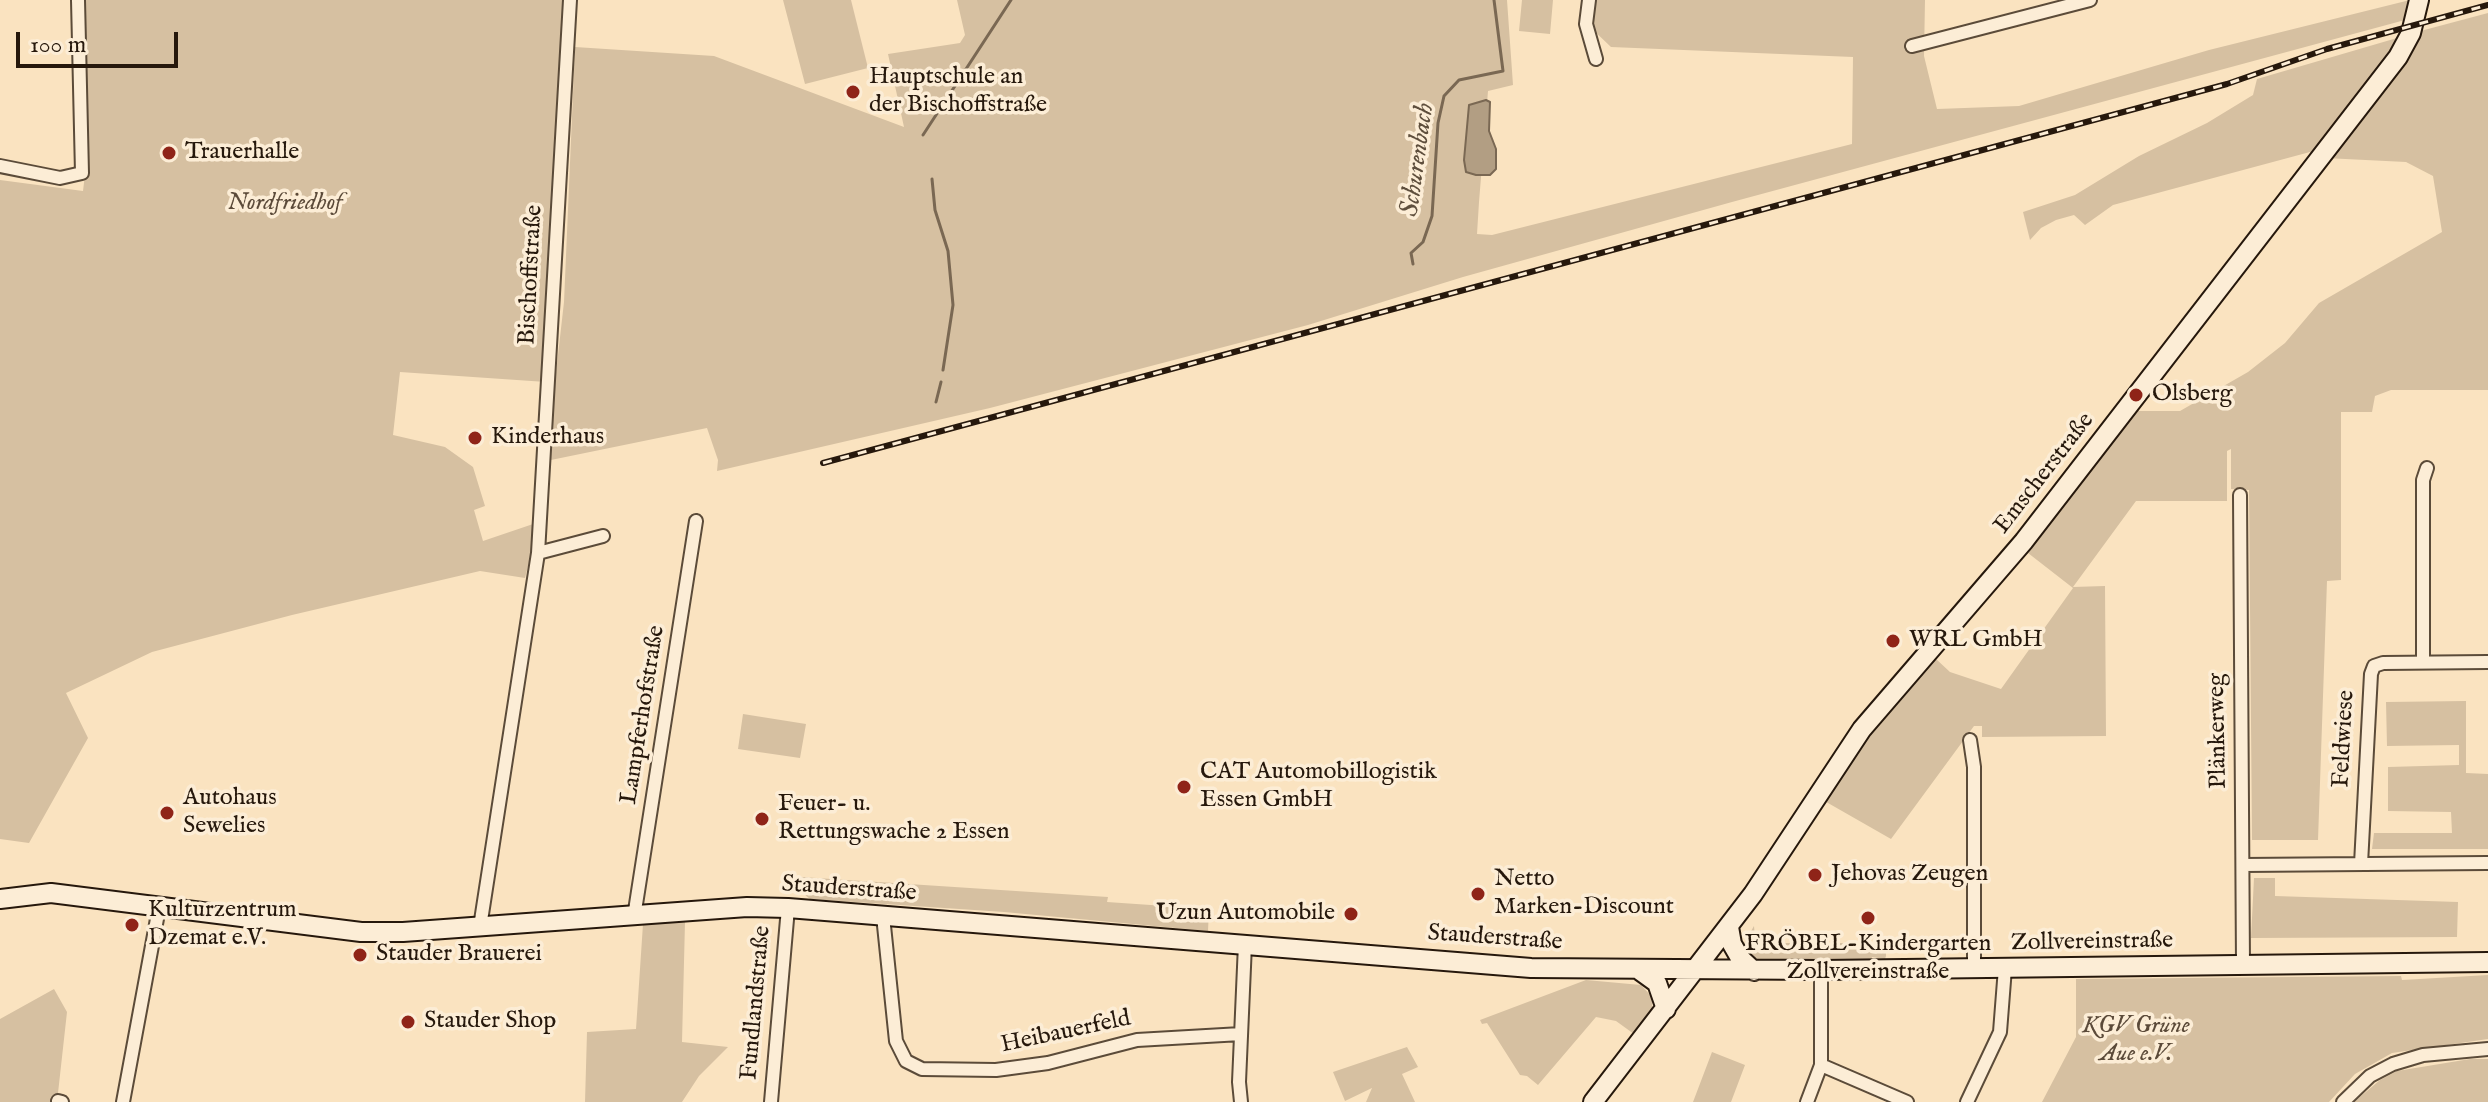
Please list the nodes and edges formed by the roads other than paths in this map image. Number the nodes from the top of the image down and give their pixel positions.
1 (78, 0) edge
2 (570, 0) edge
3 (1589, 0) edge
4 (2090, 0) edge
5 (2419, 0) edge
6 (1912, 46) dead end
7 (1596, 59) dead end
8 (0, 166) edge
9 (2427, 468) dead end
10 (2240, 495) dead end
11 (696, 521) dead end
12 (603, 536) dead end
13 (538, 553) junction
14 (2423, 662) junction
15 (2488, 662) edge
16 (1970, 740) dead end
17 (2487, 863) edge
18 (2361, 864) junction
19 (2243, 865) junction
20 (0, 899) edge
21 (159, 908) junction
22 (788, 908) junction
23 (883, 916) junction
24 (634, 917) junction
25 (480, 927) junction
26 (1729, 927) junction
27 (1245, 944) junction
28 (2488, 962) edge
29 (2243, 965) junction
30 (1974, 968) junction
31 (2005, 968) junction
32 (1639, 970) junction
33 (1821, 970) junction
34 (1697, 971) junction
35 (1754, 971) junction
36 (1666, 1009) junction
37 (1241, 1034) junction
38 (2488, 1049) edge
39 (1821, 1065) junction
40 (123, 1102) edge
41 (771, 1102) edge
42 (1241, 1102) edge
43 (1593, 1102) edge
44 (1807, 1102) edge
45 (1907, 1102) edge
46 (1967, 1102) edge
47 (2343, 1102) edge

1 - 8 street
2 - 13 street, Bischoffstraße
3 - 7 street
4 - 6 street
5 - 26 main road, Emscherstraße
9 - 14 street
10 - 19 street, Plänkerweg
11 - 24 street, Lampferhofstraße
12 - 13 street
13 - 25 street, Bischoffstraße
14 - 15 street, Feldwiese
14 - 18 street, Feldwiese
16 - 30 street
17 - 18 street
18 - 19 street
19 - 29 street, Plänkerweg
20 - 21 main road, Stauderstraße
21 - 25 main road, Stauderstraße
21 - 40 street
22 - 23 main road, Stauderstraße
22 - 24 main road, Stauderstraße
22 - 41 street, Fundlandstraße
23 - 27 main road, Stauderstraße
23 - 37 street, Heibauerfeld
24 - 25 main road, Stauderstraße
26 - 34 main road, Emscherstraße
26 - 35 main road
27 - 32 main road, Stauderstraße
27 - 37 street
28 - 29 main road, Zollvereinstraße
29 - 31 main road, Zollvereinstraße
30 - 31 main road, Zollvereinstraße
30 - 33 main road, Zollvereinstraße
31 - 46 street
32 - 34 main road, Stauderstraße
32 - 36 main road
33 - 35 main road, Zollvereinstraße
33 - 39 street
34 - 35 main road, Zollvereinstraße
34 - 36 main road, Emscherstraße
36 - 43 main road, Emscherstraße
37 - 42 street
38 - 47 street
39 - 44 street
39 - 45 street

